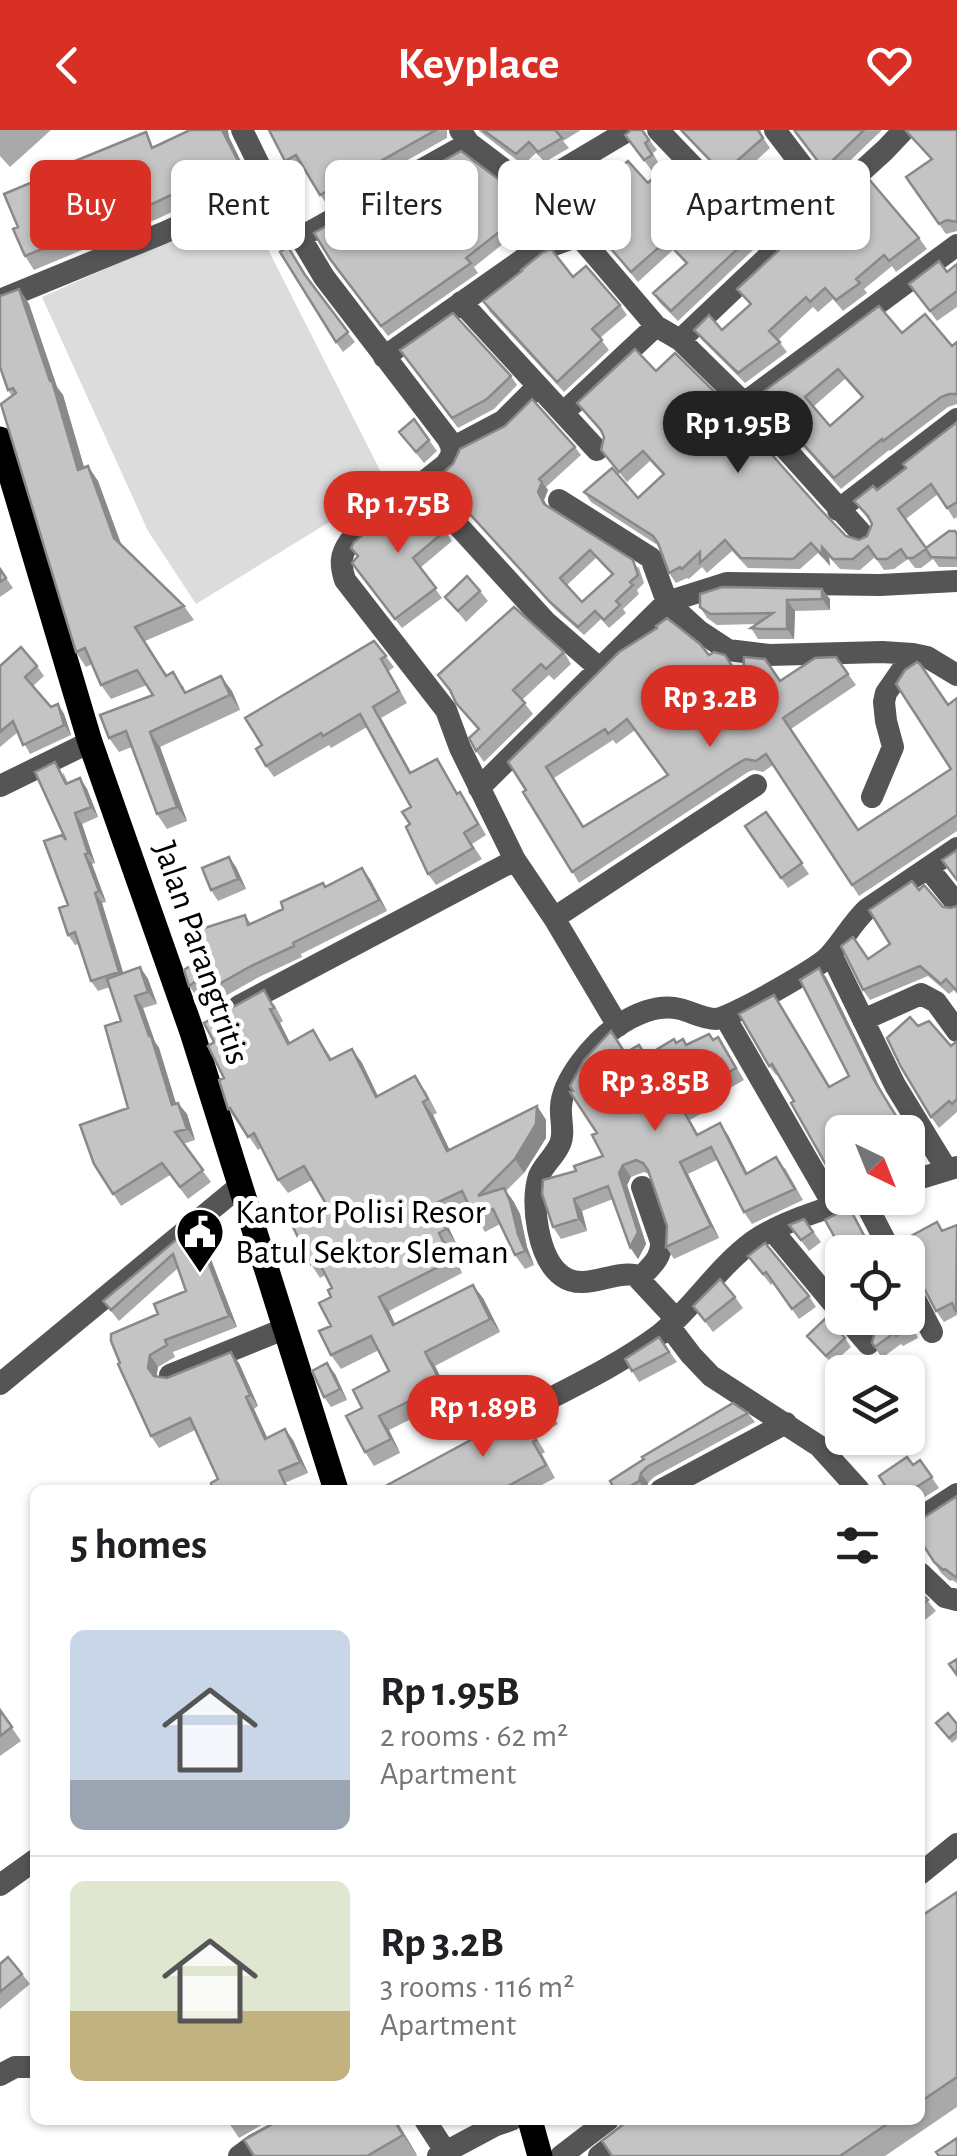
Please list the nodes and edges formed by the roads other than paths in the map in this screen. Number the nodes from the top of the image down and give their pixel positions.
1 (242, 130) edge
2 (630, 130) edge
3 (658, 130) edge
4 (775, 130) edge
5 (904, 130) edge
6 (464, 136) edge
7 (256, 160) edge
8 (579, 160) edge
9 (798, 160) edge
10 (498, 163) edge
11 (870, 163) edge
12 (171, 230) edge
13 (305, 234) edge
14 (957, 245) edge
15 (305, 247) edge
16 (540, 250) edge
17 (591, 250) edge
18 (774, 251) joint
19 (5, 298) edge
20 (460, 302) junction
21 (656, 326) junction
22 (680, 340) junction
23 (384, 357) junction
24 (538, 386) junction
25 (744, 403) junction
26 (564, 412) junction
27 (957, 418) edge
28 (0, 439) edge
29 (452, 448) junction
30 (597, 450) edge
31 (421, 485) junction
32 (559, 500) dead end
33 (838, 510) junction
34 (864, 536) edge
35 (957, 581) edge
36 (667, 602) junction
37 (913, 654) junction
38 (598, 668) junction
39 (957, 675) edge
40 (90, 742) junction
41 (756, 784) dead end
42 (0, 786) edge
43 (479, 788) junction
44 (872, 797) dead end
45 (957, 848) edge
46 (515, 860) junction
47 (928, 868) junction
48 (957, 904) edge
49 (554, 918) junction
50 (831, 954) junction
51 (725, 1017) junction
52 (863, 1020) junction
53 (209, 1023) junction
54 (618, 1026) junction
55 (957, 1031) edge
56 (954, 1168) edge
57 (925, 1177) edge
58 (241, 1184) junction
59 (642, 1187) dead end
60 (825, 1190) edge
61 (825, 1209) edge
62 (772, 1230) junction
63 (640, 1278) junction
64 (825, 1293) edge
65 (925, 1318) edge
66 (673, 1323) junction
67 (284, 1329) junction
68 (932, 1332) dead end
69 (860, 1335) edge
70 (868, 1344) edge
71 (170, 1375) edge
72 (0, 1384) edge
73 (504, 1422) edge
74 (786, 1422) junction
75 (334, 1485) edge
76 (670, 1485) edge
77 (855, 1485) edge
78 (957, 1494) edge
79 (925, 1515) edge
80 (925, 1578) edge
81 (957, 1600) edge
82 (956, 1846) edge
83 (30, 1864) edge
84 (925, 1870) edge
85 (0, 1885) edge
86 (30, 2066) edge
87 (0, 2076) edge
88 (291, 2125) edge
89 (427, 2125) edge
90 (494, 2125) edge
91 (531, 2125) edge
92 (601, 2125) edge
93 (638, 2125) edge
94 (441, 2154) edge
95 (239, 2156) edge
96 (540, 2156) edge
97 (561, 2156) edge
98 (599, 2156) edge

1 - 7 street
2 - 8 street
3 - 18 street
4 - 9 street
5 - 11 street
6 - 10 street
6 - 13 street
12 - 19 street
14 - 25 street
15 - 23 street
16 - 20 street
17 - 21 street
18 - 22 street
20 - 23 street
20 - 24 street
21 - 22 street
21 - 26 street
22 - 25 street
23 - 29 street
24 - 26 street
24 - 29 street
25 - 33 street
26 - 30 street
27 - 33 street
28 - 40 main road, Jalan Parangtritis
29 - 31 street
31 - 38 street
31 - 43 street
32 - 36 street
33 - 34 street
35 - 36 street
36 - 37 street
36 - 38 street
37 - 39 street
37 - 44 street
38 - 43 street
40 - 42 street
40 - 53 main road, Jalan Parangtritis
41 - 49 street
43 - 46 street
45 - 47 street
46 - 49 street
46 - 53 street
47 - 48 street
47 - 50 street
49 - 54 street
50 - 51 street
50 - 52 street
51 - 54 street
51 - 60 street
52 - 55 street
52 - 56 street
53 - 58 main road, Jalan Parangtritis
54 - 63 street
56 - 57 street
58 - 67 main road, Jalan Parangtritis
58 - 72 street
59 - 63 street
61 - 62 street
62 - 64 street
62 - 66 street
63 - 66 street
65 - 68 street
66 - 73 street
66 - 74 street
67 - 71 street
67 - 75 main road, Jalan Parangtritis
69 - 70 street
74 - 76 street
74 - 77 street
78 - 79 street
80 - 81 street
82 - 84 street
83 - 85 street
86 - 87 street
88 - 95 street
89 - 94 street
90 - 94 street
91 - 96 main road
92 - 97 street
93 - 98 street

